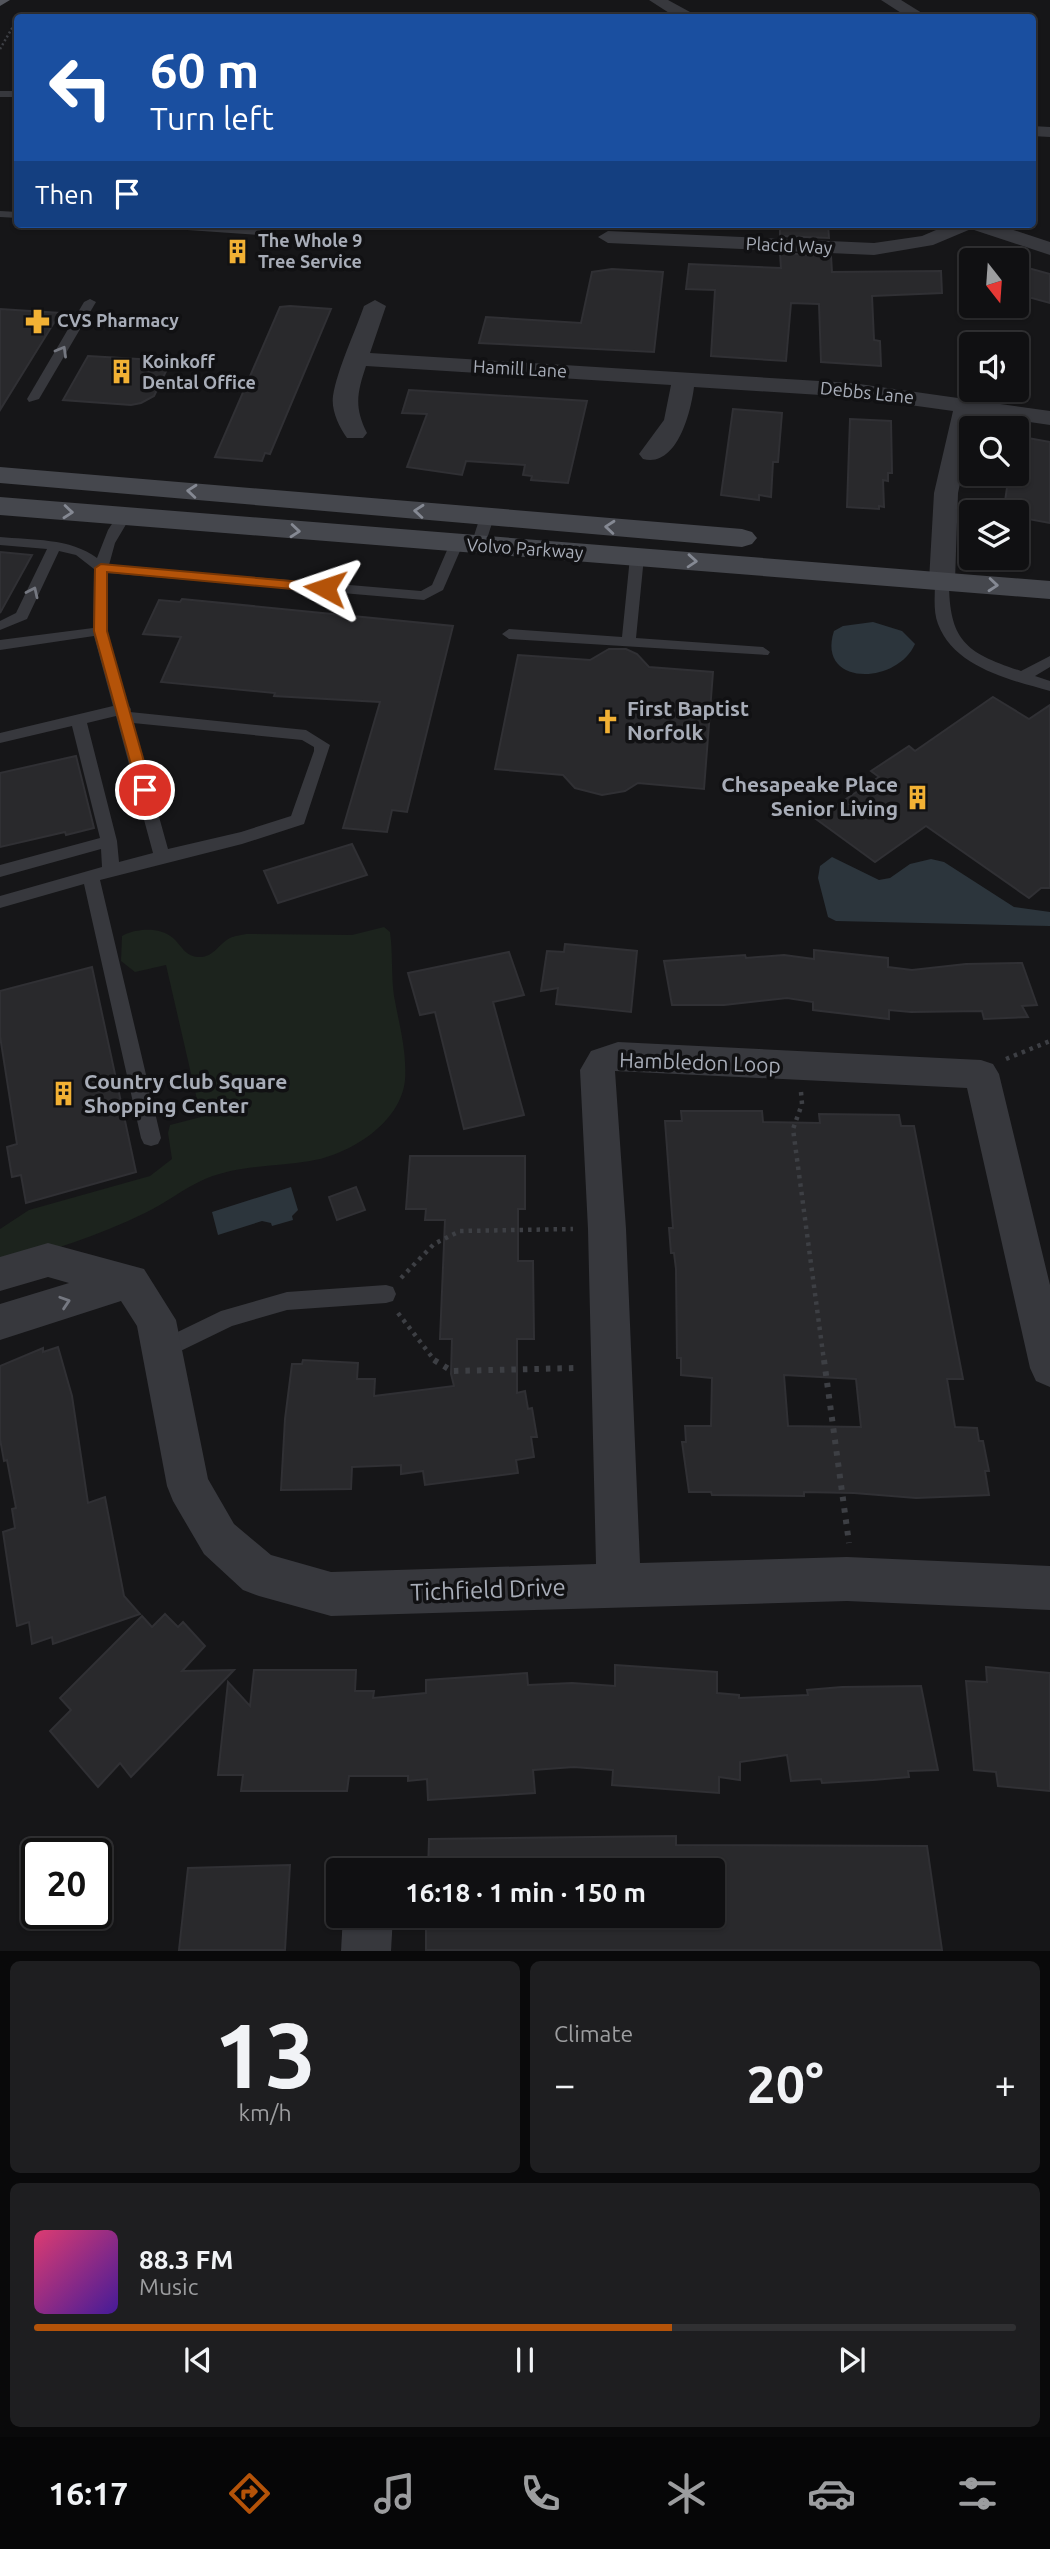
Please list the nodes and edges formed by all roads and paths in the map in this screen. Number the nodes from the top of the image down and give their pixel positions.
1 (657, 0) edge
2 (889, 0) edge
3 (682, 14) edge
4 (915, 14) edge
5 (14, 25) edge
6 (0, 49) edge
7 (201, 228) edge
8 (957, 228) edge
9 (987, 228) edge
10 (258, 232) dead end
11 (608, 237) dead end
12 (1050, 249) edge
13 (90, 302) dead end
14 (375, 306) dead end
15 (356, 359) junction
16 (683, 379) junction
17 (33, 399) dead end
18 (966, 405) junction
19 (1050, 418) edge
20 (355, 433) dead end
21 (651, 454) dead end
22 (0, 475) edge
23 (0, 506) edge
24 (124, 516) junction
25 (487, 517) junction
26 (0, 541) edge
27 (467, 544) junction
28 (55, 546) junction
29 (636, 557) junction
30 (958, 563) edge
31 (1050, 565) edge
32 (101, 568) junction
33 (1050, 590) edge
34 (0, 626) edge
35 (100, 631) junction
36 (509, 634) dead end
37 (629, 642) junction
38 (0, 645) edge
39 (763, 652) dead end
40 (1050, 661) edge
41 (1024, 677) junction
42 (1050, 686) edge
43 (125, 713) junction
44 (78, 719) junction
45 (0, 738) edge
46 (109, 841) junction
47 (162, 856) junction
48 (0, 871) edge
49 (111, 872) junction
50 (91, 878) junction
51 (0, 902) edge
52 (1050, 1041) edge
53 (798, 1067) junction
54 (981, 1074) junction
55 (151, 1138) dead end
56 (607, 1229) junction
57 (0, 1274) edge
58 (130, 1281) junction
59 (386, 1294) junction
60 (0, 1322) edge
61 (162, 1350) junction
62 (612, 1367) junction
63 (1050, 1368) edge
64 (854, 1580) junction
65 (619, 1586) junction
66 (1050, 1588) edge
67 (367, 1928) edge
68 (366, 1951) edge

1 - 3 street
2 - 4 street
5 - 6 path
7 - 10 lane
8 - 11 street, Placid Way
9 - 12 street
17 -> 13 lane
14 - 15 street
15 - 16 street, Hamill Lane
15 - 20 street
16 - 18 street, Debbs Lane
16 - 21 street
18 - 19 street, Debbs Lane
18 - 30 street
25 -> 22 main road, Volvo Parkway
23 -> 24 main road, Volvo Parkway
24 -> 27 main road, Volvo Parkway
24 - 32 lane
25 - 27 lane
30 -> 25 main road, Volvo Parkway
26 - 28 lane
27 - 29 main road, Volvo Parkway
27 - 32 lane
28 - 32 lane
34 -> 28 lane
29 -> 30 main road, Volvo Parkway
29 - 37 lane
30 - 31 main road, Volvo Parkway
30 -> 33 main road, Volvo Parkway
30 - 41 lane
32 - 35 lane
35 - 38 lane
35 - 43 lane
36 - 37 lane
37 - 39 lane
40 - 41 lane
41 - 42 lane
43 - 44 lane
43 - 47 lane
43 - 47 lane
44 - 45 lane
44 - 46 lane
46 - 48 lane
46 - 49 lane
47 - 49 lane
49 - 50 lane
50 - 51 lane
50 - 55 lane
52 - 54 path
53 - 54 street, Hambledon Loop
53 - 56 street, Hambledon Loop
53 - 64 path
54 - 63 street
56 - 59 path
56 - 62 street, Hambledon Loop
57 - 58 street
60 -> 58 street
58 - 61 street, Tichfield Drive
59 - 61 lane
59 - 62 path
61 - 65 street, Tichfield Drive
62 - 65 street, Hambledon Loop
64 - 65 street, Tichfield Drive
64 - 66 street, Tichfield Drive
67 - 68 street

